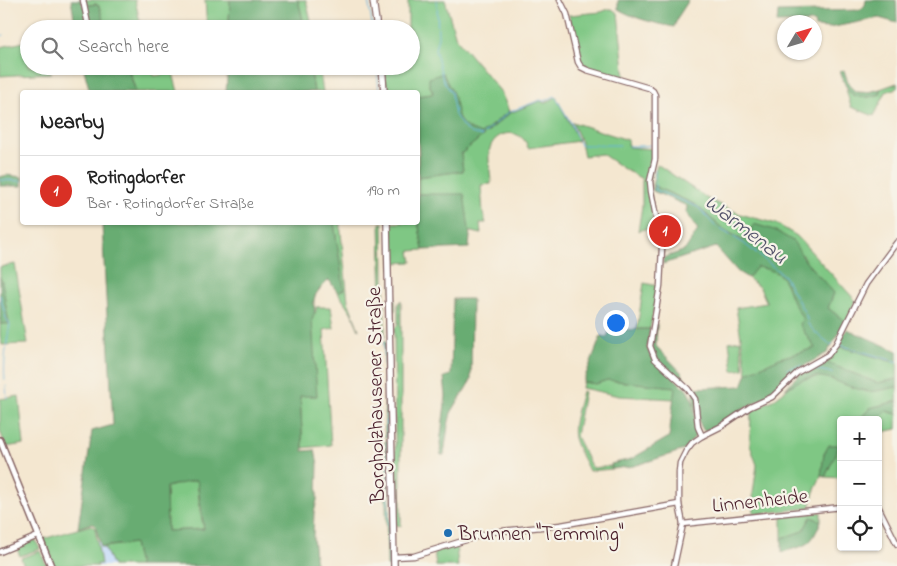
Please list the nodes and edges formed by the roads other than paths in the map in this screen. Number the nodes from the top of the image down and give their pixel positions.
1 (84, 0) edge
2 (373, 0) edge
3 (560, 0) edge
4 (87, 20) edge
5 (376, 20) edge
6 (383, 75) edge
7 (384, 90) edge
8 (387, 225) edge
9 (897, 242) edge
10 (702, 436) junction
11 (0, 440) edge
12 (679, 504) junction
13 (837, 507) edge
14 (882, 514) edge
15 (683, 524) junction
16 (39, 538) junction
17 (897, 544) edge
18 (0, 552) edge
19 (394, 557) junction
20 (50, 566) edge
21 (394, 566) edge
22 (674, 566) edge

1 - 4 street
2 - 5 main road
3 - 10 street
6 - 7 main road
8 - 19 main road, Borgholzhausener Straße
9 - 10 street
10 - 12 street
11 - 16 street
12 - 15 street
12 - 19 street
13 - 15 street, Linnenheide
14 - 17 street
15 - 22 street
16 - 18 street
16 - 20 street
19 - 21 main road, Borgholzhausener Straße

